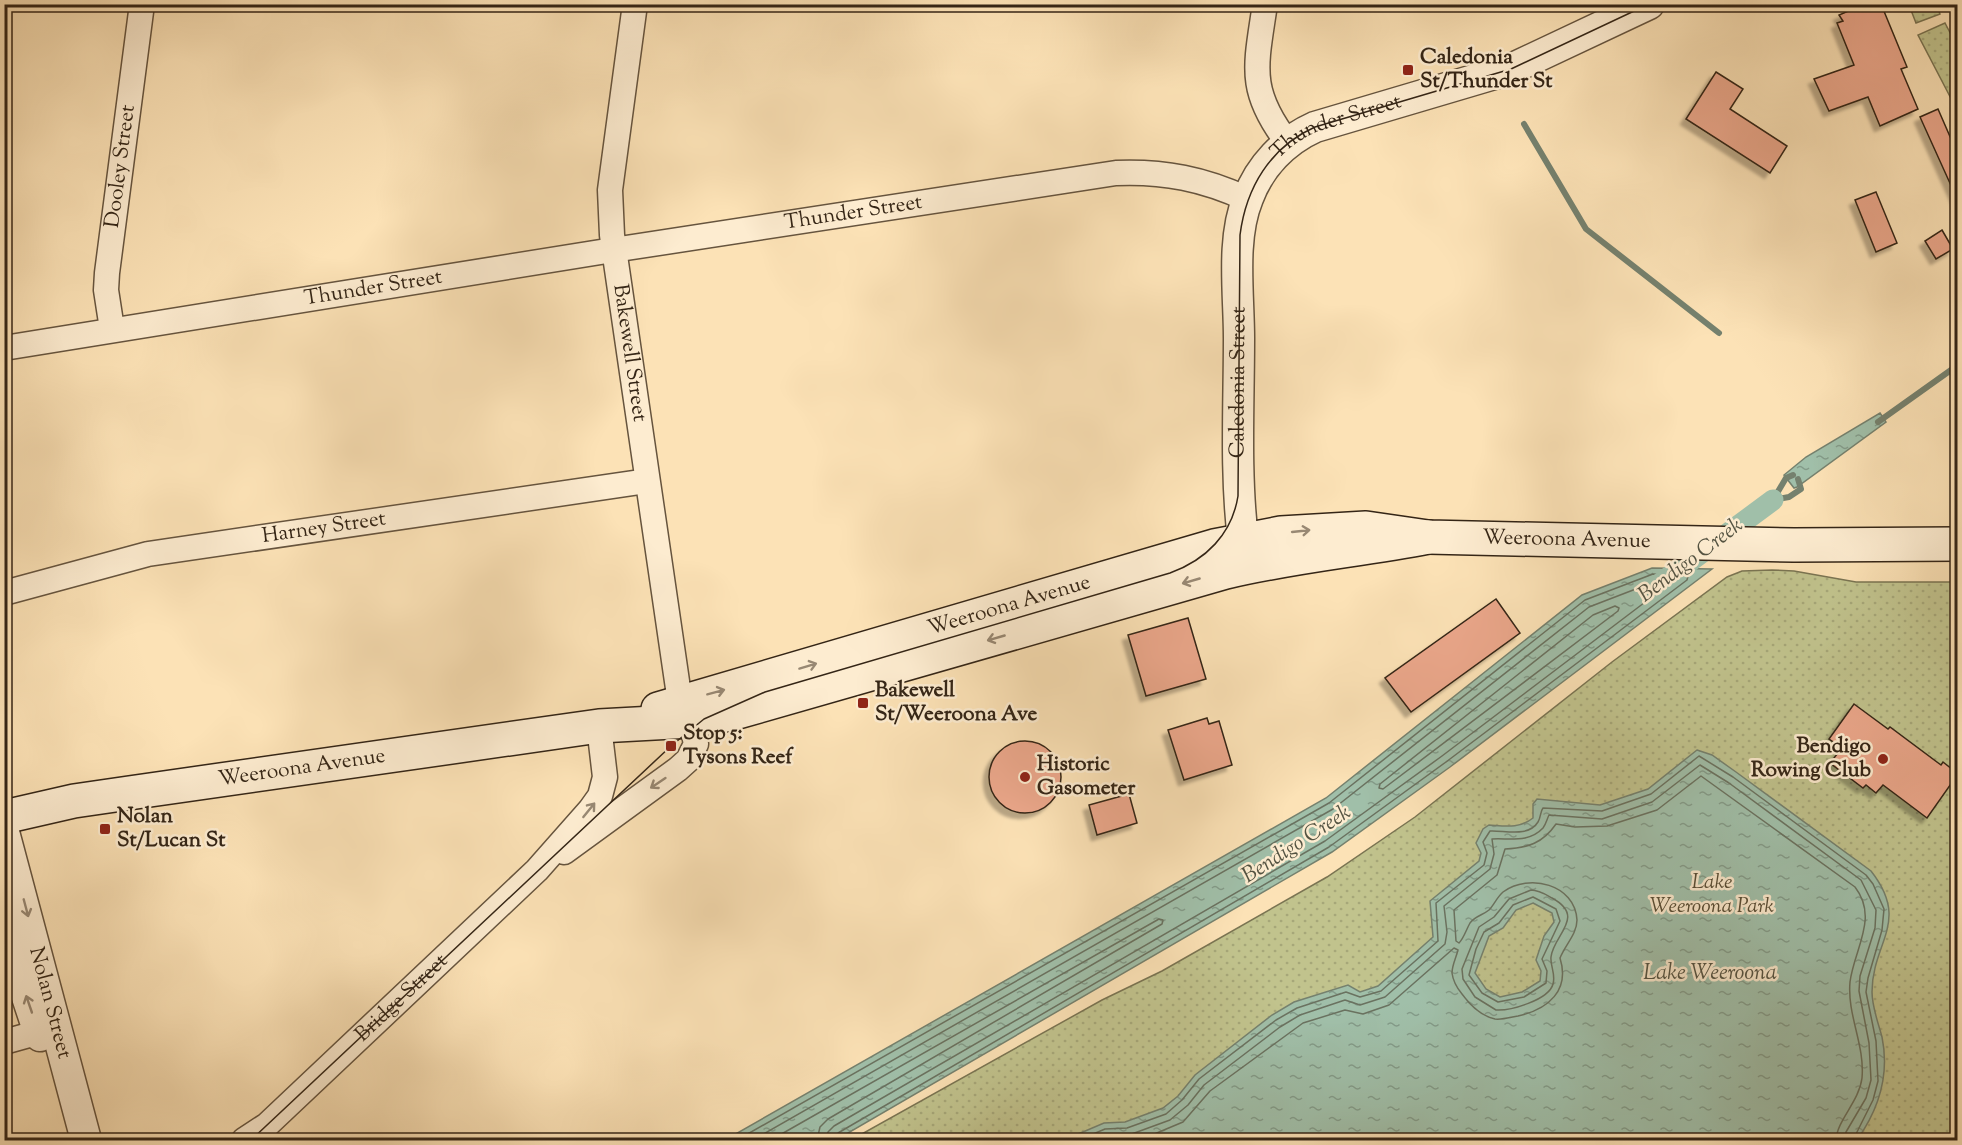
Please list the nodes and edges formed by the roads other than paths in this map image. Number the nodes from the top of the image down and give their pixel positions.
1 (142, 4) edge
2 (635, 4) edge
3 (1265, 4) edge
4 (1649, 4) edge
5 (1288, 143) junction
6 (1247, 199) junction
7 (613, 250) junction
8 (112, 329) junction
9 (4, 348) edge
10 (647, 481) junction
11 (1958, 544) edge
12 (1245, 553) junction
13 (4, 593) edge
14 (685, 712) junction
15 (598, 726) junction
16 (4, 817) edge
17 (4, 832) edge
18 (537, 870) junction
19 (4, 928) edge
20 (48, 1030) junction
21 (4, 1042) edge
22 (262, 1133) edge
23 (69, 1140) edge
24 (86, 1140) edge
25 (244, 1140) edge

1 - 8 street, Dooley Street
2 - 7 street, Bakewell Street
3 - 5 street
4 - 5 street, Thunder Street
5 - 6 street, Thunder Street
6 - 7 street, Thunder Street
6 - 12 street, Caledonia Street
7 - 8 street, Thunder Street
7 - 10 street, Bakewell Street
8 - 9 street, Thunder Street
10 - 13 street, Harney Street
10 - 14 street, Bakewell Street
11 - 12 main road, Weeroona Avenue
12 - 14 main road, Weeroona Avenue
14 - 15 main road, Weeroona Avenue
14 -> 18 street, Bridge Street
15 - 16 main road, Weeroona Avenue
18 -> 15 street, Bridge Street
17 -> 20 street, Nolan Street
18 - 22 street, Bridge Street
20 -> 19 street, Nolan Street
20 - 21 street
20 - 23 street, Nolan Street
20 - 24 street, Nolan Street
22 - 25 street, Bridge Street

